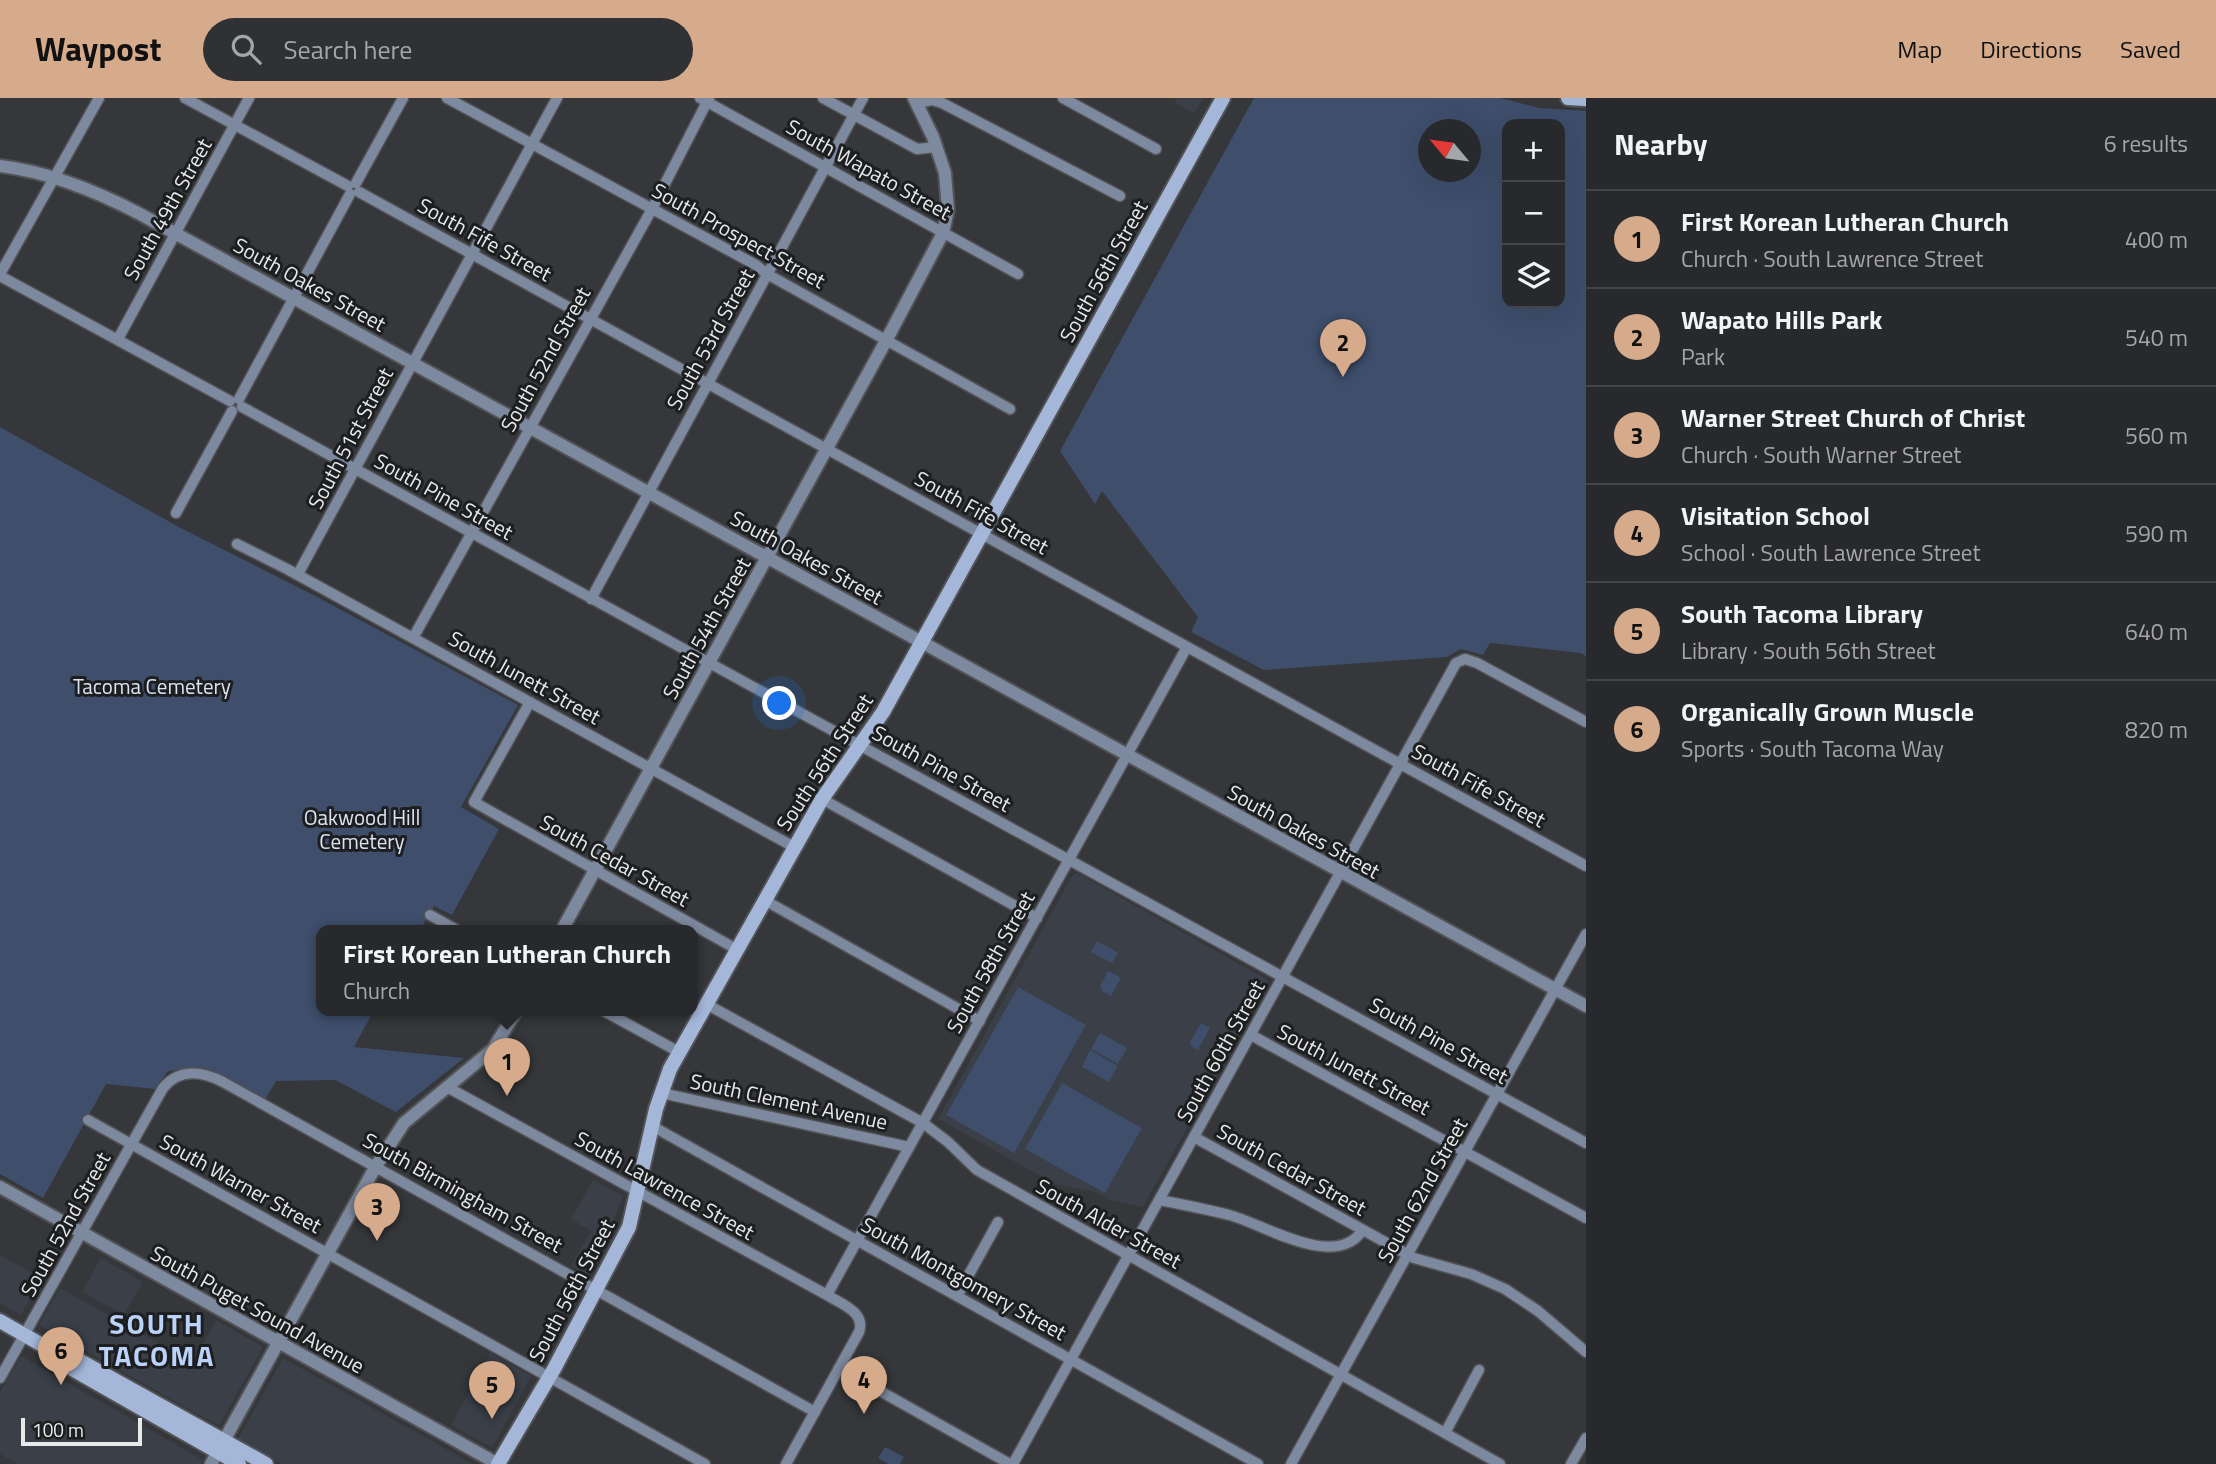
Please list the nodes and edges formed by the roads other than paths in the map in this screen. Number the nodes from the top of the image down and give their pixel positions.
1 (99, 98) edge
2 (185, 98) edge
3 (249, 98) edge
4 (403, 98) edge
5 (447, 98) edge
6 (556, 98) edge
7 (823, 98) edge
8 (863, 98) edge
9 (1063, 98) edge
10 (1223, 98) edge
11 (1568, 98) edge
12 (706, 99) edge
13 (1586, 99) edge
14 (915, 101) edge
15 (855, 115) junction
16 (235, 125) junction
17 (533, 143) junction
18 (937, 147) junction
19 (1156, 149) dead end
20 (0, 166) edge
21 (826, 167) junction
22 (54, 177) junction
23 (353, 189) junction
24 (1120, 196) dead end
25 (652, 209) junction
26 (176, 233) junction
27 (943, 233) junction
28 (471, 253) junction
29 (767, 274) junction
30 (1018, 274) dead end
31 (0, 275) edge
32 (293, 297) junction
33 (589, 319) junction
34 (118, 339) junction
35 (887, 339) junction
36 (412, 362) junction
37 (708, 384) junction
38 (236, 405) junction
39 (1010, 409) dead end
40 (530, 428) junction
41 (827, 449) junction
42 (354, 469) junction
43 (649, 492) junction
44 (176, 513) dead end
45 (472, 534) junction
46 (982, 534) junction
47 (237, 544) dead end
48 (767, 557) junction
49 (298, 575) junction
50 (591, 599) junction
51 (413, 638) junction
52 (921, 642) junction
53 (1187, 647) junction
54 (709, 663) junction
55 (530, 702) junction
56 (1586, 722) edge
57 (861, 746) junction
58 (1127, 755) junction
59 (1402, 764) junction
60 (652, 768) junction
61 (822, 799) junction
62 (794, 847) junction
63 (1069, 860) junction
64 (1586, 866) edge
65 (595, 871) junction
66 (1341, 874) junction
67 (765, 901) junction
68 (430, 915) dead end
69 (1037, 918) junction
70 (448, 925) edge
71 (565, 925) edge
72 (693, 925) edge
73 (698, 928) edge
74 (1586, 934) edge
75 (738, 950) junction
76 (1283, 977) junction
77 (1555, 989) junction
78 (708, 1004) junction
79 (1586, 1006) edge
80 (513, 1016) edge
81 (613, 1016) edge
82 (980, 1021) junction
83 (1251, 1035) junction
84 (679, 1052) junction
85 (447, 1087) junction
86 (163, 1088) joint
87 (661, 1093) junction
88 (1497, 1094) junction
89 (88, 1120) dead end
90 (923, 1123) junction
91 (652, 1126) junction
92 (1194, 1137) junction
93 (1586, 1143) edge
94 (131, 1144) junction
95 (909, 1147) junction
96 (1465, 1151) junction
97 (376, 1166) junction
98 (0, 1187) edge
99 (638, 1193) junction
100 (1160, 1200) junction
101 (1586, 1218) edge
102 (998, 1222) dead end
103 (1362, 1231) junction
104 (81, 1232) junction
105 (858, 1240) junction
106 (328, 1254) junction
107 (1407, 1255) junction
108 (1129, 1256) junction
109 (597, 1289) junction
110 (827, 1295) junction
111 (957, 1296) junction
112 (0, 1321) edge
113 (24, 1335) junction
114 (279, 1342) junction
115 (1586, 1352) edge
116 (1071, 1360) junction
117 (839, 1368) junction
118 (1479, 1370) dead end
119 (1340, 1375) junction
120 (549, 1377) junction
121 (0, 1378) edge
122 (815, 1412) junction
123 (1445, 1433) junction
124 (1586, 1438) edge
125 (218, 1452) edge
126 (239, 1464) edge
127 (266, 1464) edge
128 (498, 1464) edge
129 (705, 1464) edge
130 (786, 1464) edge
131 (1011, 1464) edge
132 (1258, 1464) edge
133 (1291, 1464) edge
134 (1500, 1464) edge
135 (1572, 1464) edge

1 - 22 street
2 - 16 street, South Fife Street
3 - 16 street, South 49th Street
4 - 23 street
5 - 17 street, South Prospect Street
6 - 17 street, South 51st Street
7 - 15 street
8 - 15 street, South 53rd Street
9 - 19 street
10 - 46 main road, South 56th Street
11 - 13 main road
12 - 21 street, South Wapato Street
12 - 25 street, South 52nd Street
14 - 18 street, South 54th Street
14 - 24 street
15 - 18 street
15 - 21 street, South 53rd Street
16 - 23 street, South Fife Street
16 - 26 street, South 49th Street
17 - 25 street, South Prospect Street
17 - 28 street, South 51st Street
18 - 27 street, South 54th Street
20 - 22 street, South Oakes Street
21 - 27 street, South Wapato Street
21 - 29 street, South 53rd Street
22 - 26 street, South Oakes Street
22 - 31 street
23 - 28 street, South Fife Street
23 - 32 street
25 - 29 street, South Prospect Street
25 - 33 street, South 52nd Street
26 - 32 street, South Oakes Street
26 - 34 street, South 49th Street
27 - 30 street, South Wapato Street
27 - 35 street, South 54th Street
28 - 33 street, South Fife Street
28 - 36 street, South 51st Street
29 - 35 street, South Prospect Street
29 - 37 street, South 53rd Street
31 - 34 street, South Pine Street
32 - 36 street, South Oakes Street
32 - 38 street
33 - 37 street, South Fife Street
33 - 40 street, South 52nd Street
34 - 38 street, South Pine Street
35 - 39 street, South Prospect Street
35 - 41 street, South 54th Street
36 - 40 street, South Oakes Street
36 - 42 street, South 51st Street
37 - 41 street, South Fife Street
37 - 43 street, South 53rd Street
38 - 42 street, South Pine Street
38 - 44 street
40 - 43 street, South Oakes Street
40 - 45 street, South 52nd Street
41 - 46 street, South Fife Street
41 - 48 street, South 54th Street
42 - 45 street, South Pine Street
42 - 49 street, South 51st Street
43 - 48 street, South Oakes Street
43 - 50 street, South 53rd Street
45 - 50 street, South Pine Street
45 - 51 street, South 52nd Street
46 - 52 main road, South 56th Street
46 - 53 street, South Fife Street
47 - 49 street, South Junett Street
48 - 52 street, South Oakes Street
48 - 54 street, South 54th Street
49 - 51 street, South Junett Street
50 - 54 street, South Pine Street
51 - 55 street, South Junett Street
52 - 57 main road, South 56th Street
52 - 58 street, South Oakes Street
53 - 58 street, South 58th Street
53 - 59 street, South Fife Street
54 - 57 street, South Pine Street
54 - 60 street, South 54th Street
55 - 60 street, South Junett Street
55 - 65 street, South Cedar Street
56 - 59 street, South 60th Street
57 - 61 main road, South 56th Street
57 - 63 street, South Pine Street
58 - 63 street, South 58th Street
58 - 66 street, South Oakes Street
59 - 64 street, South Fife Street
59 - 66 street, South 60th Street
60 - 62 street, South Junett Street
60 - 65 street, South 54th Street
61 - 62 main road, South 56th Street
61 - 69 street
62 - 67 main road, South 56th Street
63 - 69 street, South 58th Street
63 - 76 street, South Pine Street
65 - 71 street, South 54th Street
65 - 72 street, South Cedar Street
66 - 76 street, South 60th Street
66 - 77 street, South Oakes Street
67 - 75 main road, South 56th Street
67 - 82 street
68 - 70 street
69 - 82 street, South 58th Street
73 - 75 street, South Cedar Street
74 - 77 street, South 62nd Street
75 - 78 main road, South 56th Street
76 - 83 street, South 60th Street
76 - 88 street, South Pine Street
77 - 79 street, South Oakes Street
77 - 88 street, South 62nd Street
78 - 84 main road, South 56th Street
78 - 90 street, South Alder Street
80 - 85 street
81 - 84 street
82 - 90 street, South 58th Street
83 - 92 street, South 60th Street
83 - 96 street, South Junett Street
84 - 87 main road, South 56th Street
85 - 97 street
85 - 99 street, South Lawrence Street
86 - 94 street, South 52nd Street
86 - 97 street, South Birmingham Street
87 - 91 main road, South 56th Street
87 - 95 street, South Clement Avenue
88 - 93 street, South Pine Street
88 - 96 street, South 62nd Street
89 - 94 street, South Warner Street
90 - 95 street, South 58th Street
90 - 108 street, South Alder Street
91 - 99 main road, South 56th Street
91 - 105 street, South Montgomery Street
92 - 100 street, South 60th Street
92 - 103 street, South Cedar Street
94 - 104 street, South 52nd Street
94 - 106 street, South Warner Street
95 - 105 street, South 58th Street
96 - 101 street, South Junett Street
96 - 107 street, South 62nd Street
97 - 106 street
97 - 109 street, South Birmingham Street
98 - 104 street, South Puget Sound Avenue
99 - 109 main road, South 56th Street
99 - 110 street, South Lawrence Street
100 - 103 street
100 - 108 street, South 60th Street
102 - 111 street
103 - 107 street, South Cedar Street
104 - 113 street, South 52nd Street
104 - 114 street, South Puget Sound Avenue
105 - 110 street, South 58th Street
105 - 111 street, South Montgomery Street
106 - 114 street
106 - 120 street, South Warner Street
107 - 115 street
107 - 119 street, South 62nd Street
108 - 116 street, South 60th Street
108 - 119 street, South Alder Street
109 - 120 main road, South 56th Street
109 - 122 street, South Birmingham Street
110 - 117 street, South Lawrence Street
111 - 116 street, South Montgomery Street
112 - 113 main road
113 - 121 street, South 52nd Street
113 - 125 main road
114 - 125 street
114 - 128 street, South Puget Sound Avenue
116 - 131 street, South 60th Street
116 - 132 street, South Montgomery Street
117 - 122 street
117 - 131 street
118 - 123 street
119 - 123 street, South Alder Street
119 - 133 street, South 62nd Street
120 - 128 main road, South 56th Street
120 - 129 street, South Warner Street
122 - 130 street
123 - 134 street, South Alder Street
124 - 135 street
125 - 126 main road
125 - 127 main road

